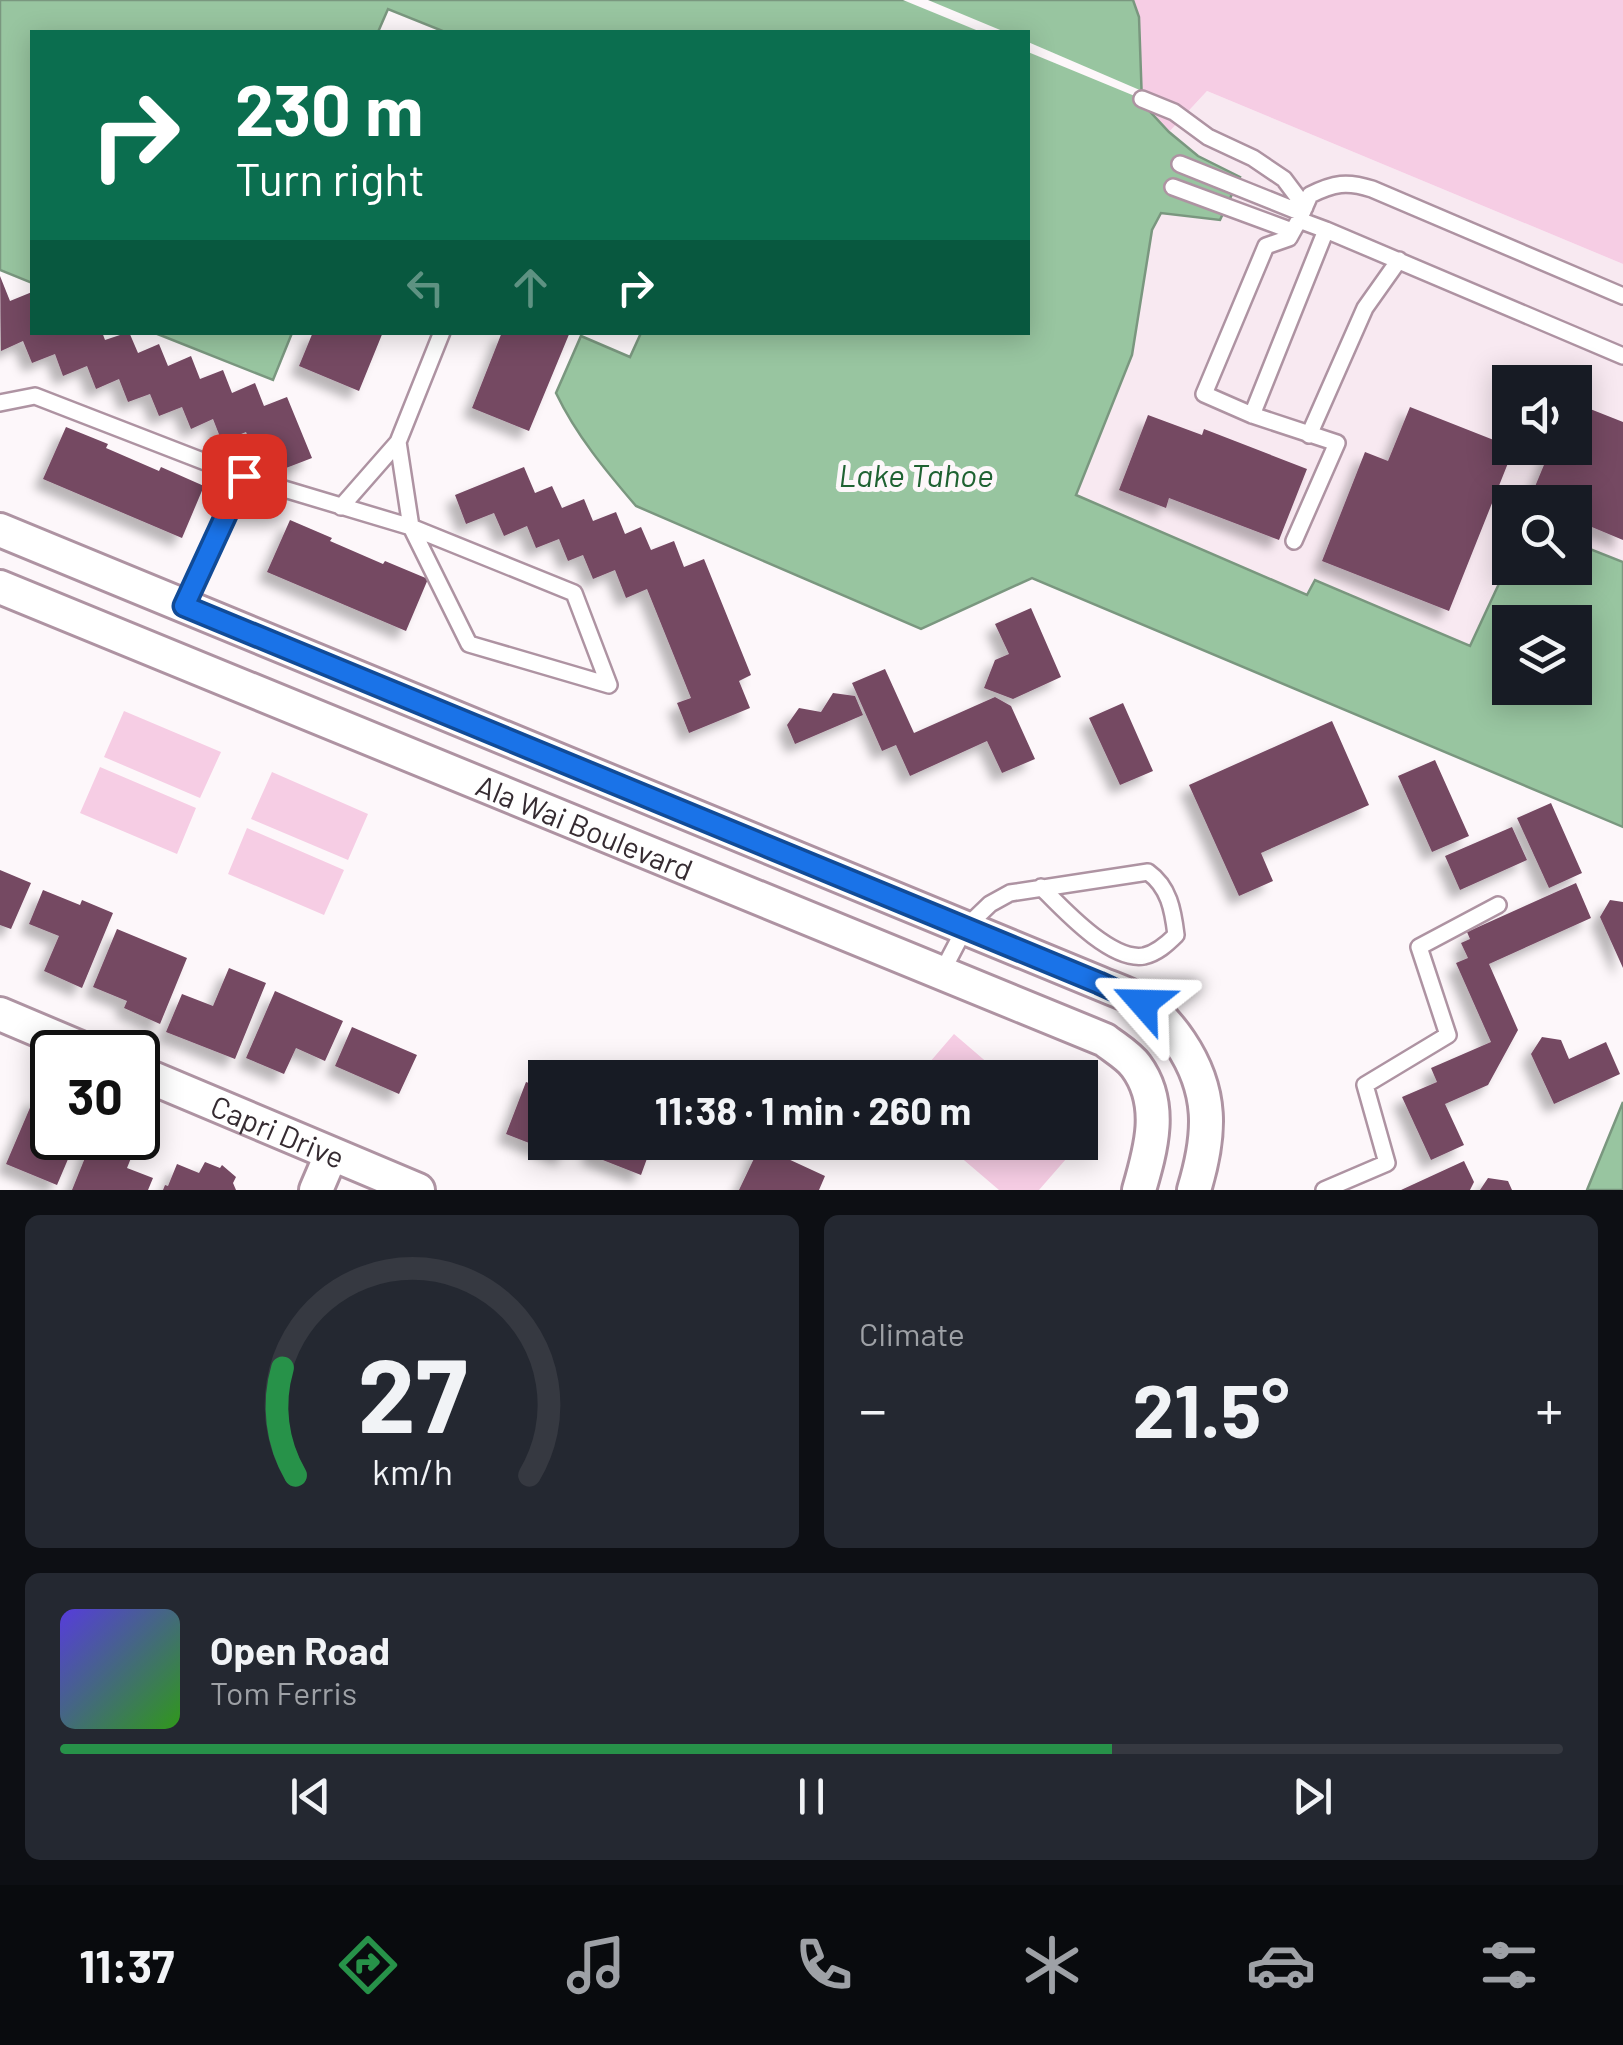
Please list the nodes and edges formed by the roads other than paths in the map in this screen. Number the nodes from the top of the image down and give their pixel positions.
1 (1142, 99) dead end
2 (1180, 164) dead end
3 (1173, 187) dead end
4 (1299, 218) junction
5 (1326, 230) junction
6 (1399, 260) junction
7 (1623, 296) edge
8 (441, 335) edge
9 (1623, 356) edge
10 (0, 403) edge
11 (1252, 415) junction
12 (1309, 435) junction
13 (398, 442) junction
14 (244, 476) junction
15 (341, 506) junction
16 (411, 527) junction
17 (0, 530) edge
18 (1294, 541) dead end
19 (0, 587) edge
20 (184, 606) junction
21 (1041, 887) junction
22 (1498, 905) dead end
23 (965, 928) junction
24 (942, 972) junction
25 (0, 1014) edge
26 (38, 1030) edge
27 (160, 1081) edge
28 (331, 1154) junction
29 (316, 1190) edge
30 (418, 1190) edge
31 (1139, 1190) edge
32 (1194, 1190) edge
33 (1324, 1190) edge

1 - 4 lane
2 - 4 lane
3 - 4 lane
4 - 5 lane
4 - 7 lane
4 - 11 lane
5 - 6 lane
5 - 11 lane
6 - 9 lane
6 - 12 lane
8 - 13 lane
10 - 14 lane
11 - 12 lane
12 - 18 lane
13 - 15 lane
13 - 16 lane
14 - 15 lane
14 - 20 lane
15 - 16 lane
16 - 16 lane
17 - 20 street, Ala Wai Boulevard
19 - 24 street, Ala Wai Boulevard
20 - 23 street, Ala Wai Boulevard
21 - 21 lane
21 - 23 lane
22 - 33 lane
23 - 24 lane
23 - 32 street, Ala Wai Boulevard
24 - 31 street, Ala Wai Boulevard
25 - 26 street
27 - 28 street, Capri Drive
28 - 29 street
28 - 30 street, Capri Drive

